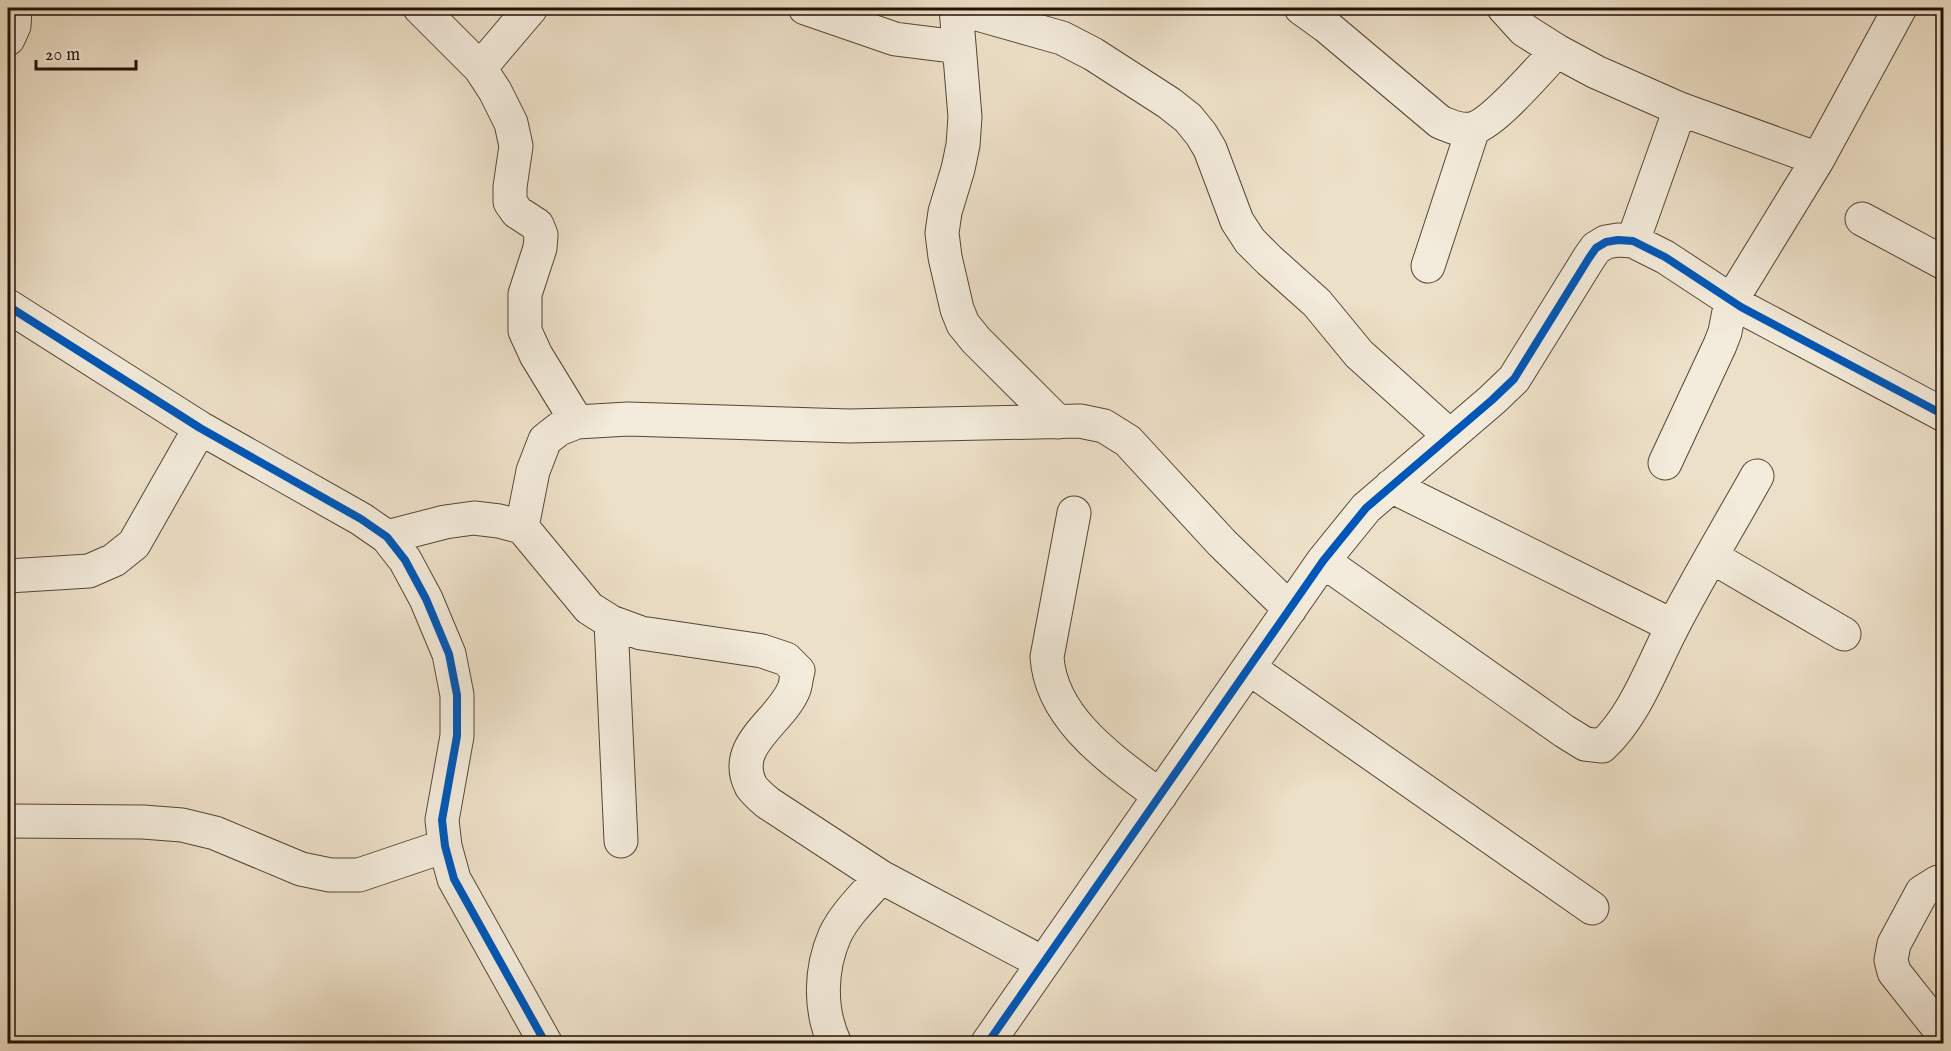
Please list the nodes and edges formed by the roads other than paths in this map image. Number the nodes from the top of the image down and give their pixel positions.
1 (15, 8) edge
2 (420, 8) edge
3 (531, 8) edge
4 (805, 8) edge
5 (956, 8) edge
6 (1504, 8) edge
7 (1900, 8) edge
8 (1322, 14) edge
9 (8, 39) edge
10 (960, 47) junction
11 (1557, 51) junction
12 (480, 68) junction
13 (1680, 109) junction
14 (1473, 129) junction
15 (1818, 159) junction
16 (1862, 219) dead end
17 (1633, 241) junction
18 (1944, 263) edge
19 (1428, 266) dead end
20 (8, 306) edge
21 (1744, 308) junction
22 (1944, 415) edge
23 (577, 422) junction
24 (1058, 422) junction
25 (200, 428) junction
26 (1450, 436) junction
27 (1665, 463) dead end
28 (1758, 476) dead end
29 (1391, 486) junction
30 (1074, 513) dead end
31 (522, 527) junction
32 (387, 537) junction
33 (1712, 557) junction
34 (1323, 561) junction
35 (8, 576) edge
36 (1290, 609) junction
37 (610, 622) junction
38 (1673, 626) junction
39 (1844, 634) dead end
40 (1249, 668) junction
41 (1160, 796) junction
42 (8, 821) edge
43 (621, 841) dead end
44 (445, 846) junction
45 (881, 877) junction
46 (1944, 882) edge
47 (1592, 908) dead end
48 (1043, 963) junction
49 (1944, 1035) edge
50 (546, 1044) edge
51 (835, 1044) edge
52 (987, 1044) edge

1 - 9 street
2 - 12 street
3 - 12 street
4 - 10 street
5 - 10 street
5 - 26 street
6 - 11 street
7 - 15 street
8 - 14 street
10 - 24 street
11 - 13 street
11 - 14 street
12 - 23 street
13 - 15 street
13 - 17 street
14 - 19 street
15 - 21 street
16 - 18 street
17 - 21 street
17 - 26 street
20 - 25 street
21 - 22 street
21 - 27 street
23 - 24 street
23 - 31 street
24 - 36 street
25 - 32 street
25 - 35 street
26 - 29 street
28 - 33 street
29 - 34 street
29 - 38 street
30 - 41 street
31 - 32 street
31 - 37 street
32 - 44 street
33 - 38 street
33 - 39 street
34 - 36 street
34 - 38 street
36 - 40 street
37 - 43 street
37 - 45 street
40 - 41 street
40 - 47 street
41 - 48 street
42 - 44 street
44 - 50 street
45 - 48 street
45 - 51 street
46 - 49 street
48 - 52 street

